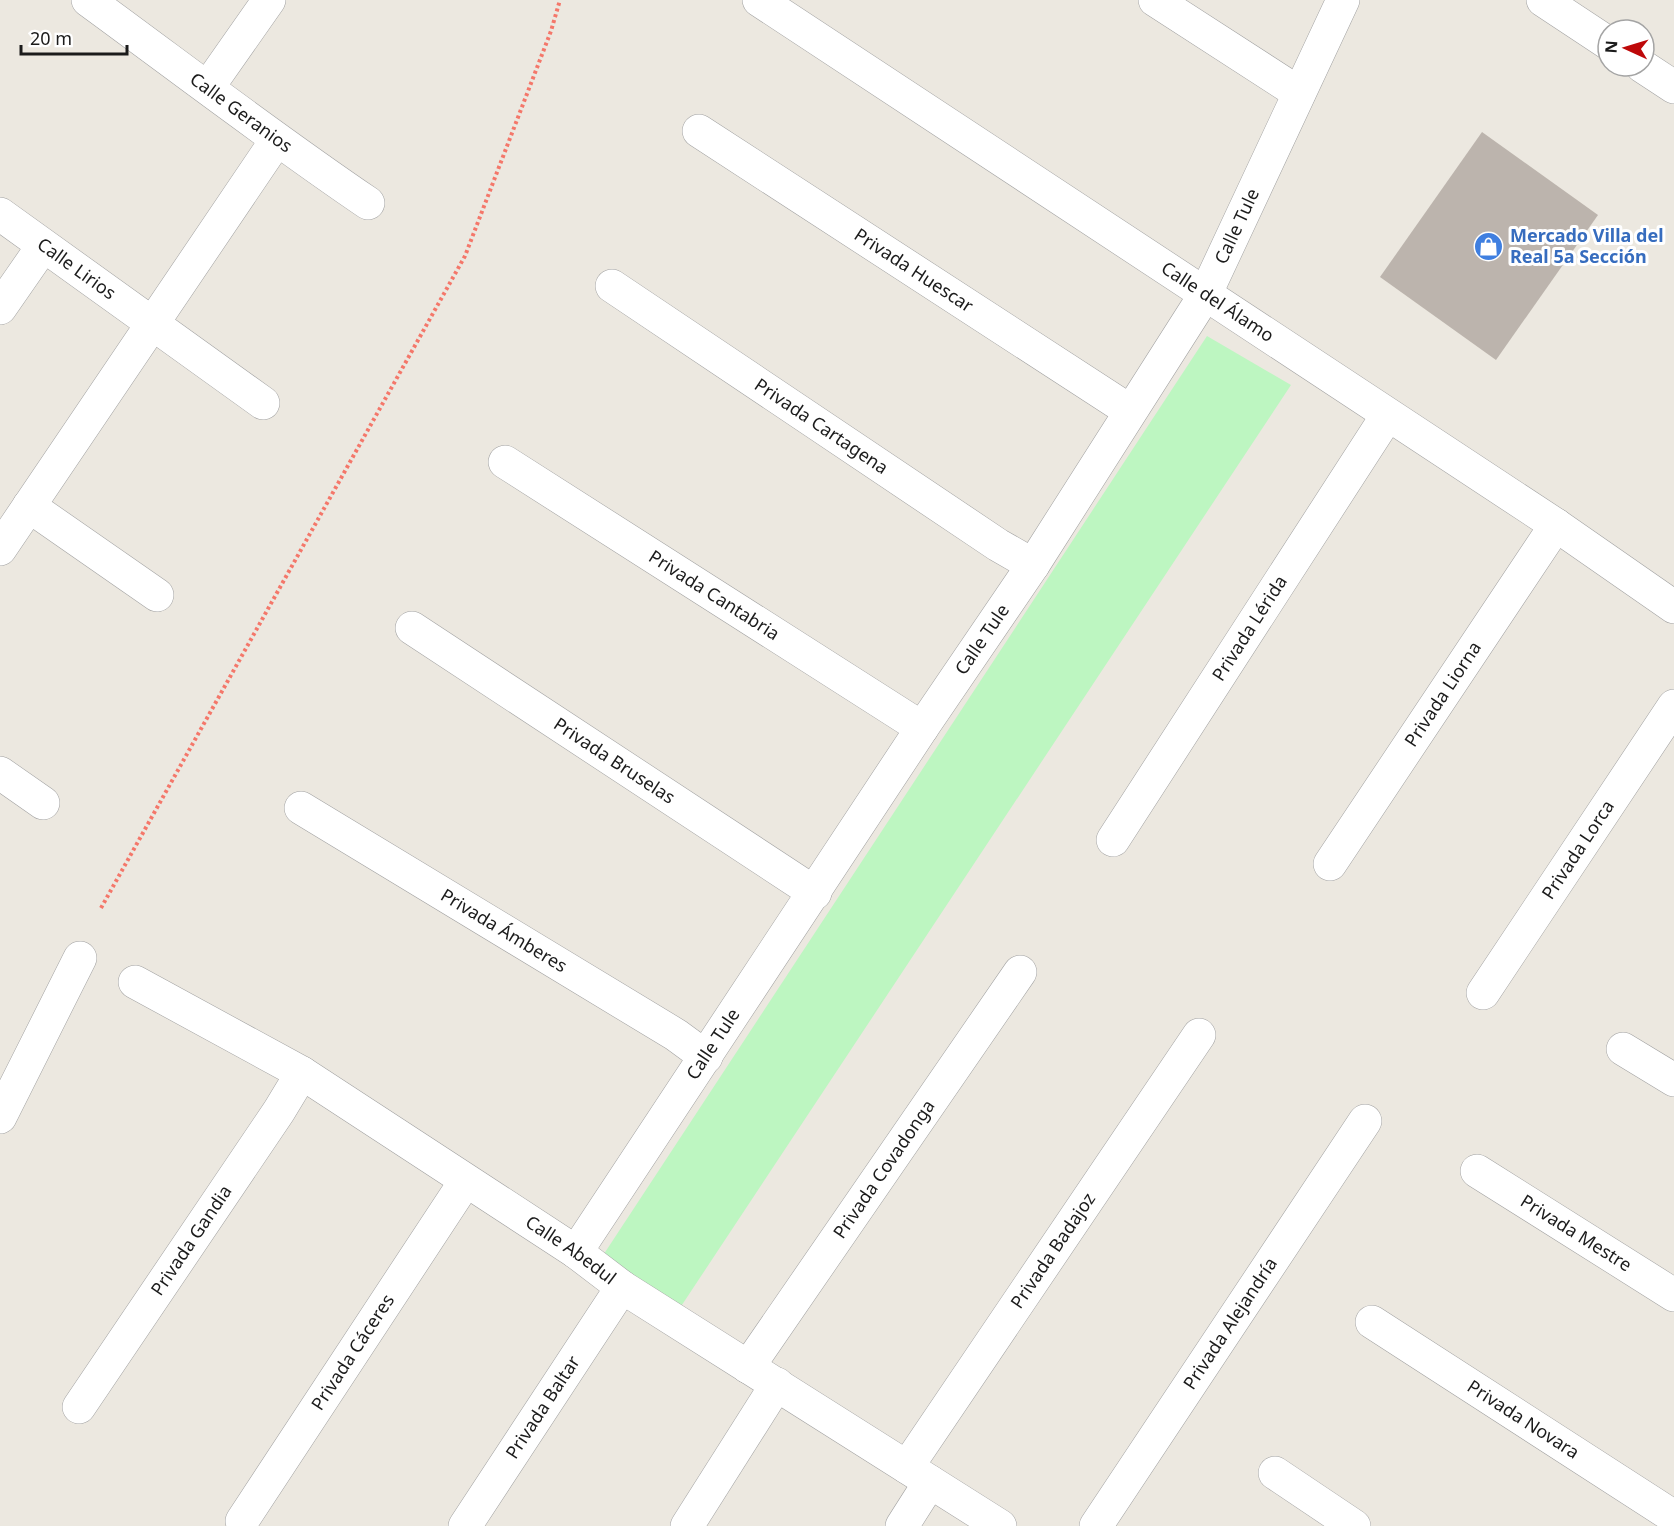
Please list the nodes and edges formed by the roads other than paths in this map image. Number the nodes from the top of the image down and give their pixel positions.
1 (88, 0) edge
2 (269, 0) edge
3 (759, 0) edge
4 (1155, 0) edge
5 (1343, 0) edge
6 (1543, 0) edge
7 (1596, 35) edge
8 (208, 87) junction
9 (1299, 93) junction
10 (699, 131) dead end
11 (276, 141) junction
12 (368, 203) dead end
13 (0, 214) edge
14 (43, 246) junction
15 (612, 286) dead end
16 (1205, 295) junction
17 (0, 308) edge
18 (152, 324) junction
19 (263, 404) dead end
20 (1130, 411) junction
21 (1387, 416) junction
22 (505, 462) dead end
23 (29, 506) junction
24 (1556, 525) junction
25 (0, 549) edge
26 (1033, 565) junction
27 (158, 596) dead end
28 (1674, 607) edge
29 (412, 628) dead end
30 (1674, 705) edge
31 (922, 728) junction
32 (0, 773) edge
33 (43, 803) dead end
34 (301, 808) dead end
35 (1113, 840) dead end
36 (1330, 864) dead end
37 (815, 893) junction
38 (80, 958) dead end
39 (1020, 972) dead end
40 (135, 982) dead end
41 (1483, 993) dead end
42 (1199, 1035) dead end
43 (1623, 1049) dead end
44 (706, 1057) junction
45 (302, 1073) junction
46 (1674, 1080) edge
47 (0, 1117) edge
48 (1365, 1120) dead end
49 (1477, 1171) dead end
50 (465, 1182) junction
51 (576, 1252) junction
52 (622, 1287) junction
53 (1674, 1295) edge
54 (1372, 1322) dead end
55 (748, 1367) junction
56 (777, 1384) junction
57 (80, 1407) dead end
58 (1275, 1473) dead end
59 (918, 1475) junction
60 (1674, 1517) edge
61 (242, 1521) dead end
62 (465, 1526) edge
63 (687, 1526) edge
64 (902, 1526) edge
65 (1000, 1526) edge
66 (1096, 1526) edge
67 (1354, 1526) edge

1 - 8 street, Calle Geranios
2 - 8 street
3 - 16 street, Calle del Álamo
4 - 9 street
5 - 9 street, Calle Tule
6 - 7 street
8 - 11 street, Calle Geranios
9 - 16 street, Calle Tule
10 - 20 street, Privada Huescar
11 - 12 street, Calle Geranios
11 - 18 street
13 - 14 street, Calle Lirios
14 - 17 street
14 - 18 street, Calle Lirios
15 - 26 street, Privada Cartagena
16 - 20 street, Calle Tule
16 - 21 street, Calle del Álamo
18 - 19 street, Calle Lirios
18 - 23 street
20 - 26 street, Calle Tule
21 - 24 street, Calle del Álamo
21 - 35 street, Privada Lérida
22 - 31 street, Privada Cantabria
23 - 25 street
23 - 27 street
24 - 28 street, Calle del Álamo
24 - 36 street, Privada Liorna
26 - 31 street, Calle Tule
29 - 37 street, Privada Bruselas
30 - 41 street, Privada Lorca
31 - 37 street, Calle Tule
32 - 33 street
34 - 44 street, Privada Ámberes
37 - 44 street, Calle Tule
38 - 47 street
39 - 55 street, Privada Covadonga
40 - 45 street, Calle Abedul
42 - 59 street, Privada Badajoz
43 - 46 street
44 - 51 street, Calle Tule
45 - 50 street, Calle Abedul
45 - 57 street, Privada Gandia
48 - 66 street, Privada Alejandría
49 - 53 street, Privada Mestre
50 - 51 street, Calle Abedul
50 - 61 street, Privada Cáceres
51 - 52 street, Calle Abedul
52 - 55 street, Calle Abedul
52 - 62 street, Privada Baltar
54 - 60 street, Privada Novara
55 - 56 street, Calle Abedul
56 - 59 street, Calle Abedul
56 - 63 street
58 - 67 street
59 - 64 street, Privada Badajoz
59 - 65 street, Calle Abedul

